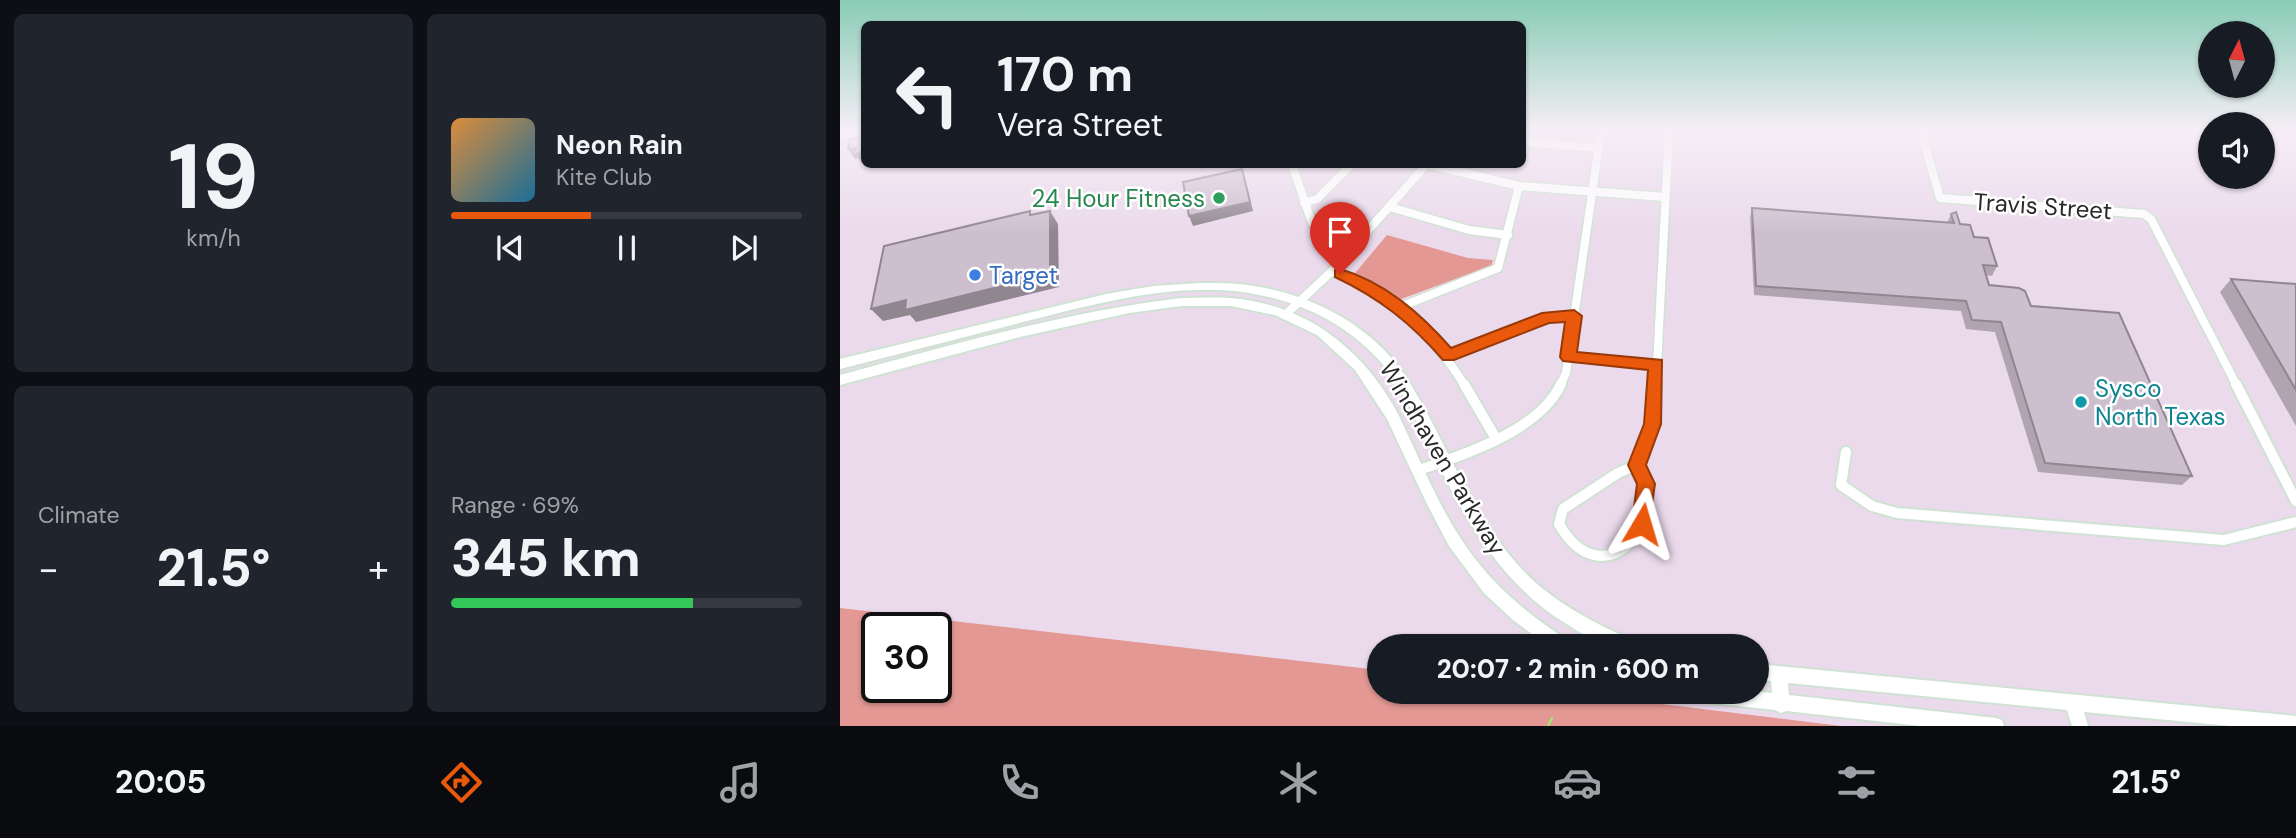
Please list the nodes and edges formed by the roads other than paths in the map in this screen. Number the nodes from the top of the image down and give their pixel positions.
1 (1596, 165) edge
2 (1667, 165) edge
3 (1931, 165) edge
4 (1293, 168) edge
5 (1348, 168) edge
6 (1424, 168) edge
7 (1443, 168) edge
8 (1519, 187) junction
9 (1592, 192) junction
10 (1665, 197) junction
11 (1304, 203) junction
12 (1390, 207) junction
13 (1508, 235) junction
14 (1359, 239) junction
15 (1332, 271) junction
16 (1298, 301) junction
17 (1069, 306) junction
18 (1399, 307) junction
19 (1285, 315) junction
20 (1574, 316) junction
21 (1071, 320) junction
22 (896, 350) junction
23 (1448, 356) junction
24 (1568, 357) junction
25 (840, 364) edge
26 (894, 365) junction
27 (1657, 365) junction
28 (840, 380) edge
29 (1495, 437) junction
30 (1846, 452) dead end
31 (1444, 461) junction
32 (1637, 465) junction
33 (1419, 470) junction
34 (2296, 501) edge
35 (2296, 522) edge
36 (1545, 634) edge
37 (1604, 634) edge
38 (1769, 673) edge
39 (1779, 674) junction
40 (1769, 703) edge
41 (2073, 704) junction
42 (1781, 705) junction
43 (2296, 724) edge
44 (1996, 726) edge
45 (2080, 726) edge

1 - 9 street
2 - 10 street
3 - 34 street, Travis Street
4 - 11 street
5 - 11 street
6 - 12 street
7 - 8 street
8 - 9 street
8 - 13 street
9 - 10 street
9 - 20 street
10 - 27 street
11 - 14 street
12 - 13 street
12 - 14 street
13 - 18 street
14 - 15 street
15 - 16 street
15 - 18 street
16 - 17 main road, Windhaven Parkway
16 - 19 street
16 - 31 main road, Windhaven Parkway
17 - 21 main road
17 - 22 main road, Windhaven Parkway
18 - 23 street
19 - 21 main road, Windhaven Parkway
19 - 33 main road, Windhaven Parkway
20 - 23 street
20 - 24 street
21 - 26 main road, Windhaven Parkway
22 - 25 main road, Windhaven Parkway
22 - 26 main road
23 - 29 street
24 - 27 street
24 - 29 street
26 - 28 main road, Windhaven Parkway
27 - 32 street
29 - 31 street
30 - 35 street
31 - 33 street
31 - 37 main road, Windhaven Parkway
32 - 32 street
33 - 36 main road, Windhaven Parkway
38 - 39 main road
39 - 41 main road
39 - 42 main road
40 - 42 main road
41 - 43 main road
41 - 45 main road
42 - 44 main road

